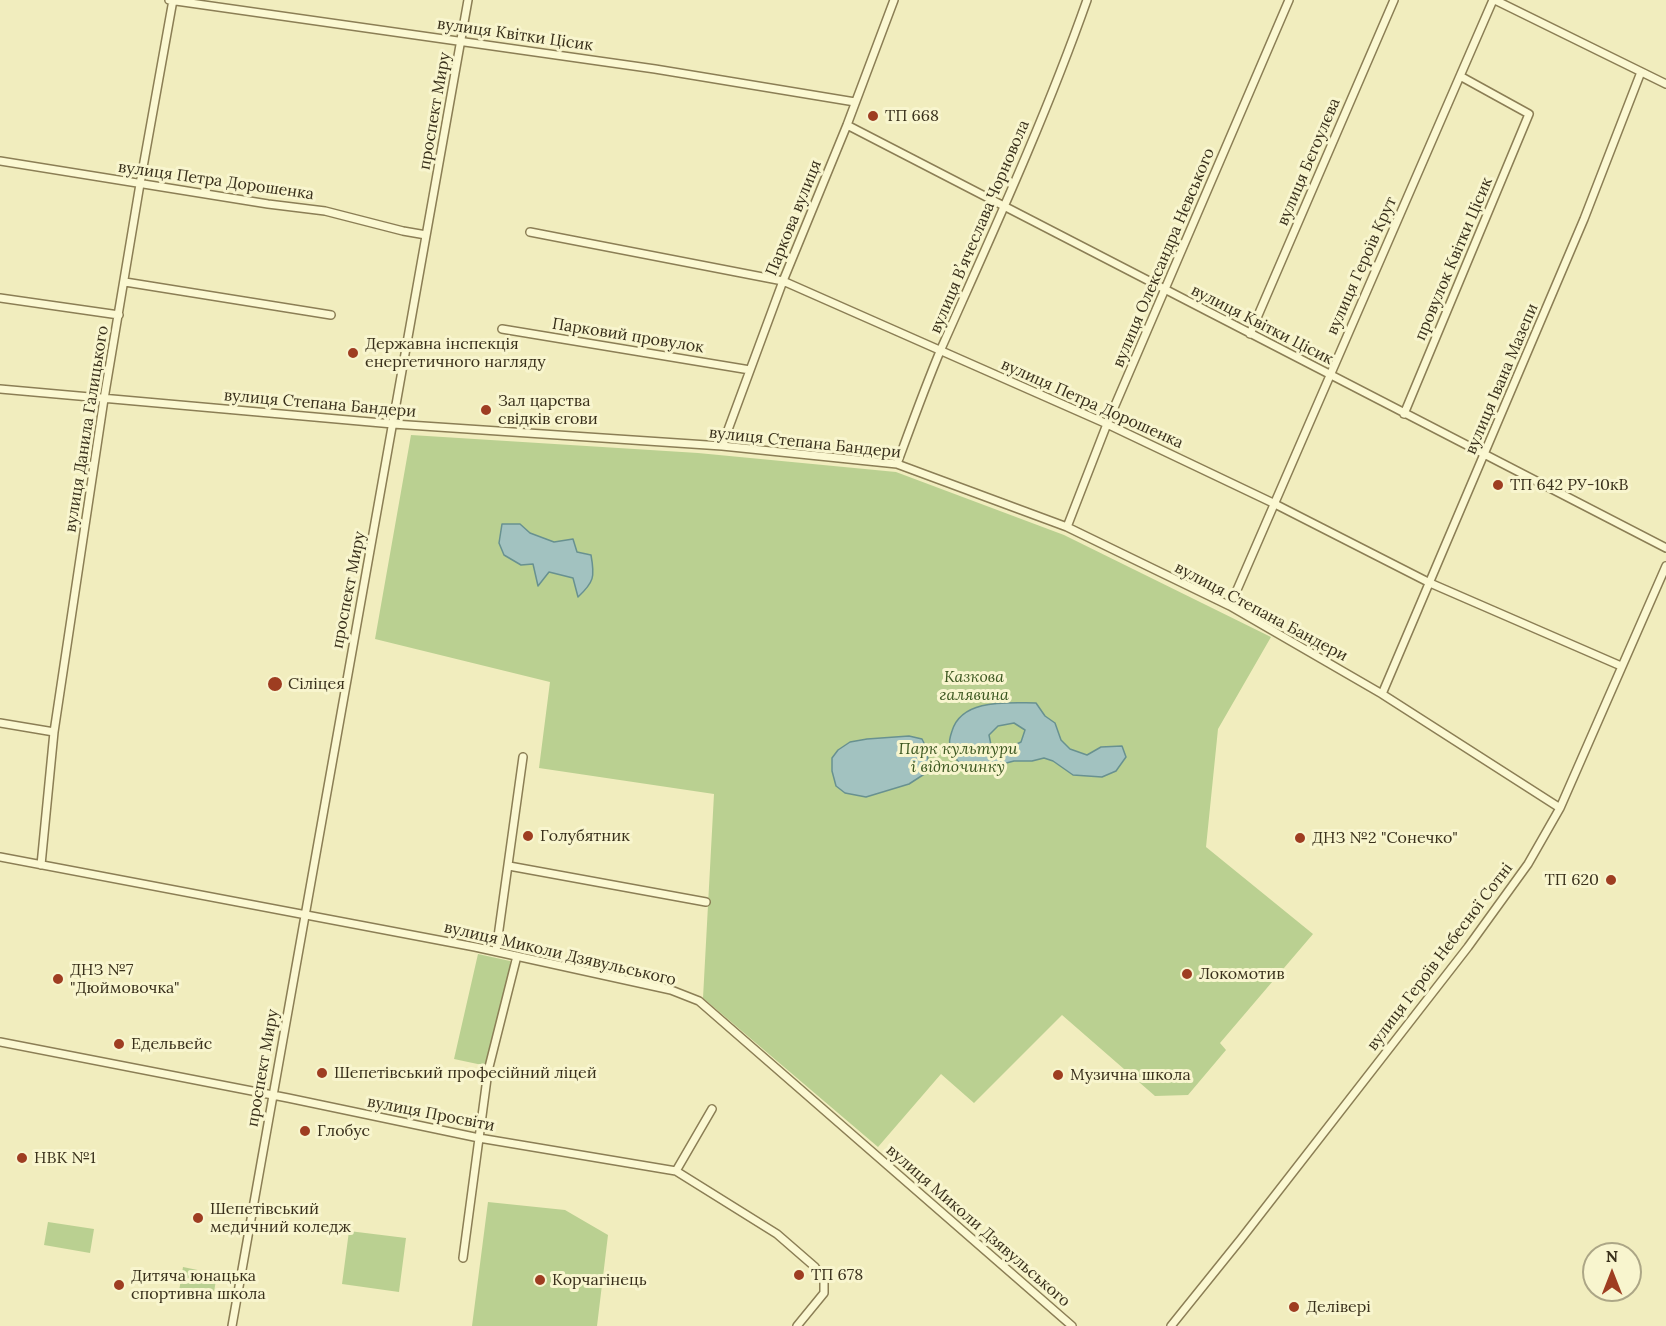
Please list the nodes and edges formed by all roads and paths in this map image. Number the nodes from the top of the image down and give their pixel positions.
1 (172, 0) edge
2 (468, 0) edge
3 (894, 0) edge
4 (1087, 0) edge
5 (1289, 0) edge
6 (1394, 0) edge
7 (1494, 0) edge
8 (461, 41) junction
9 (1641, 72) junction
10 (1460, 76) junction
11 (1666, 84) edge
12 (855, 102) junction
13 (847, 125) junction
14 (0, 161) edge
15 (140, 184) junction
16 (1005, 207) junction
17 (530, 232) dead end
18 (426, 235) junction
19 (783, 281) junction
20 (125, 282) junction
21 (1165, 290) junction
22 (0, 298) edge
23 (119, 315) junction
24 (331, 315) dead end
25 (502, 329) dead end
26 (1250, 334) junction
27 (940, 352) junction
28 (750, 370) junction
29 (1329, 375) junction
30 (0, 389) edge
31 (104, 399) junction
32 (1404, 414) junction
33 (393, 424) junction
34 (1107, 424) junction
35 (722, 446) junction
36 (1485, 454) junction
37 (897, 464) junction
38 (1274, 503) junction
39 (1067, 527) junction
40 (1666, 548) edge
41 (1666, 566) edge
42 (1430, 582) junction
43 (1230, 606) junction
44 (1621, 666) junction
45 (1382, 694) junction
46 (0, 723) edge
47 (54, 732) junction
48 (523, 757) dead end
49 (1560, 808) junction
50 (0, 857) edge
51 (41, 865) junction
52 (509, 866) junction
53 (706, 902) dead end
54 (304, 916) junction
55 (496, 951) junction
56 (517, 956) junction
57 (0, 1042) edge
58 (272, 1095) junction
59 (712, 1109) dead end
60 (479, 1138) junction
61 (676, 1171) junction
62 (463, 1258) dead end
63 (232, 1326) edge
64 (797, 1326) edge
65 (1072, 1326) edge
66 (1171, 1326) edge

1 - 8 street, вулиця Квітки Цісик
1 - 15 street, вулиця Данила Галицького
2 - 8 street, проспект Миру
3 - 12 street, Паркова вулиця
4 - 16 street, вулиця Вʼячеслава Чорновола
5 - 21 street, вулиця Олександра Невського
6 - 26 street, вулиця Бєгоулєва
7 - 9 street
7 - 10 street, вулиця Героїв Крут
8 - 12 street, вулиця Квітки Цісик
8 - 18 street, проспект Миру
9 - 11 street
9 - 36 street, вулиця Івана Мазепи
10 - 29 street, вулиця Героїв Крут
10 - 32 street, провулок Квітки Цісик
12 - 13 street, Паркова вулиця
13 - 16 street, вулиця Квітки Цісик
13 - 19 street, Паркова вулиця
14 - 15 street, вулиця Петра Дорошенка
15 - 18 street, вулиця Петра Дорошенка
15 - 20 street, вулиця Данила Галицького
16 - 21 street, вулиця Квітки Цісик
16 - 27 street, вулиця Вʼячеслава Чорновола
17 - 19 street, вулиця Петра Дорошенка
18 - 33 street, проспект Миру
19 - 27 street, вулиця Петра Дорошенка
19 - 28 street, Паркова вулиця
20 - 23 street, вулиця Данила Галицького
20 - 24 street
21 - 26 street, вулиця Квітки Цісик
21 - 34 street, вулиця Олександра Невського
22 - 23 street
23 - 31 street, вулиця Данила Галицького
25 - 28 street, Парковий провулок
26 - 29 street, вулиця Квітки Цісик
27 - 34 street, вулиця Петра Дорошенка
27 - 37 street, вулиця Вʼячеслава Чорновола
28 - 35 street, Паркова вулиця
29 - 32 street, вулиця Квітки Цісик
29 - 38 street, вулиця Героїв Крут
30 - 31 street, вулиця Степана Бандери
31 - 33 street, вулиця Степана Бандери
31 - 47 street, вулиця Данила Галицького
32 - 36 street, вулиця Квітки Цісик
33 - 35 street, вулиця Степана Бандери
33 - 54 street, проспект Миру
34 - 38 street, вулиця Петра Дорошенка
34 - 39 street, вулиця Олександра Невського
35 - 37 street, вулиця Степана Бандери
36 - 40 street, вулиця Квітки Цісик
36 - 42 street, вулиця Івана Мазепи
37 - 39 street, вулиця Степана Бандери
38 - 42 street, вулиця Петра Дорошенка
38 - 43 street, вулиця Героїв Крут
39 - 43 street, вулиця Степана Бандери
41 - 44 street, вулиця Героїв Небесної Сотні
42 - 44 street, вулиця Петра Дорошенка
42 - 45 street, вулиця Івана Мазепи
43 - 45 street, вулиця Степана Бандери
44 - 49 street, вулиця Героїв Небесної Сотні
45 - 49 street, вулиця Степана Бандери
46 - 47 street
47 - 51 street, вулиця Данила Галицького
48 - 52 street
49 - 66 street, вулиця Героїв Небесної Сотні
50 - 51 street, вулиця Миколи Дзявульського
51 - 54 street, вулиця Миколи Дзявульського
52 - 53 street
52 - 55 street
54 - 55 street, вулиця Миколи Дзявульського
54 - 58 street, проспект Миру
55 - 56 street, вулиця Миколи Дзявульського
56 - 60 street
56 - 65 street, вулиця Миколи Дзявульського
57 - 58 street, вулиця Просвіти
58 - 60 street, вулиця Просвіти
58 - 63 street, проспект Миру
59 - 61 street
60 - 61 street, вулиця Просвіти
60 - 62 street
61 - 64 street, вулиця Просвіти

